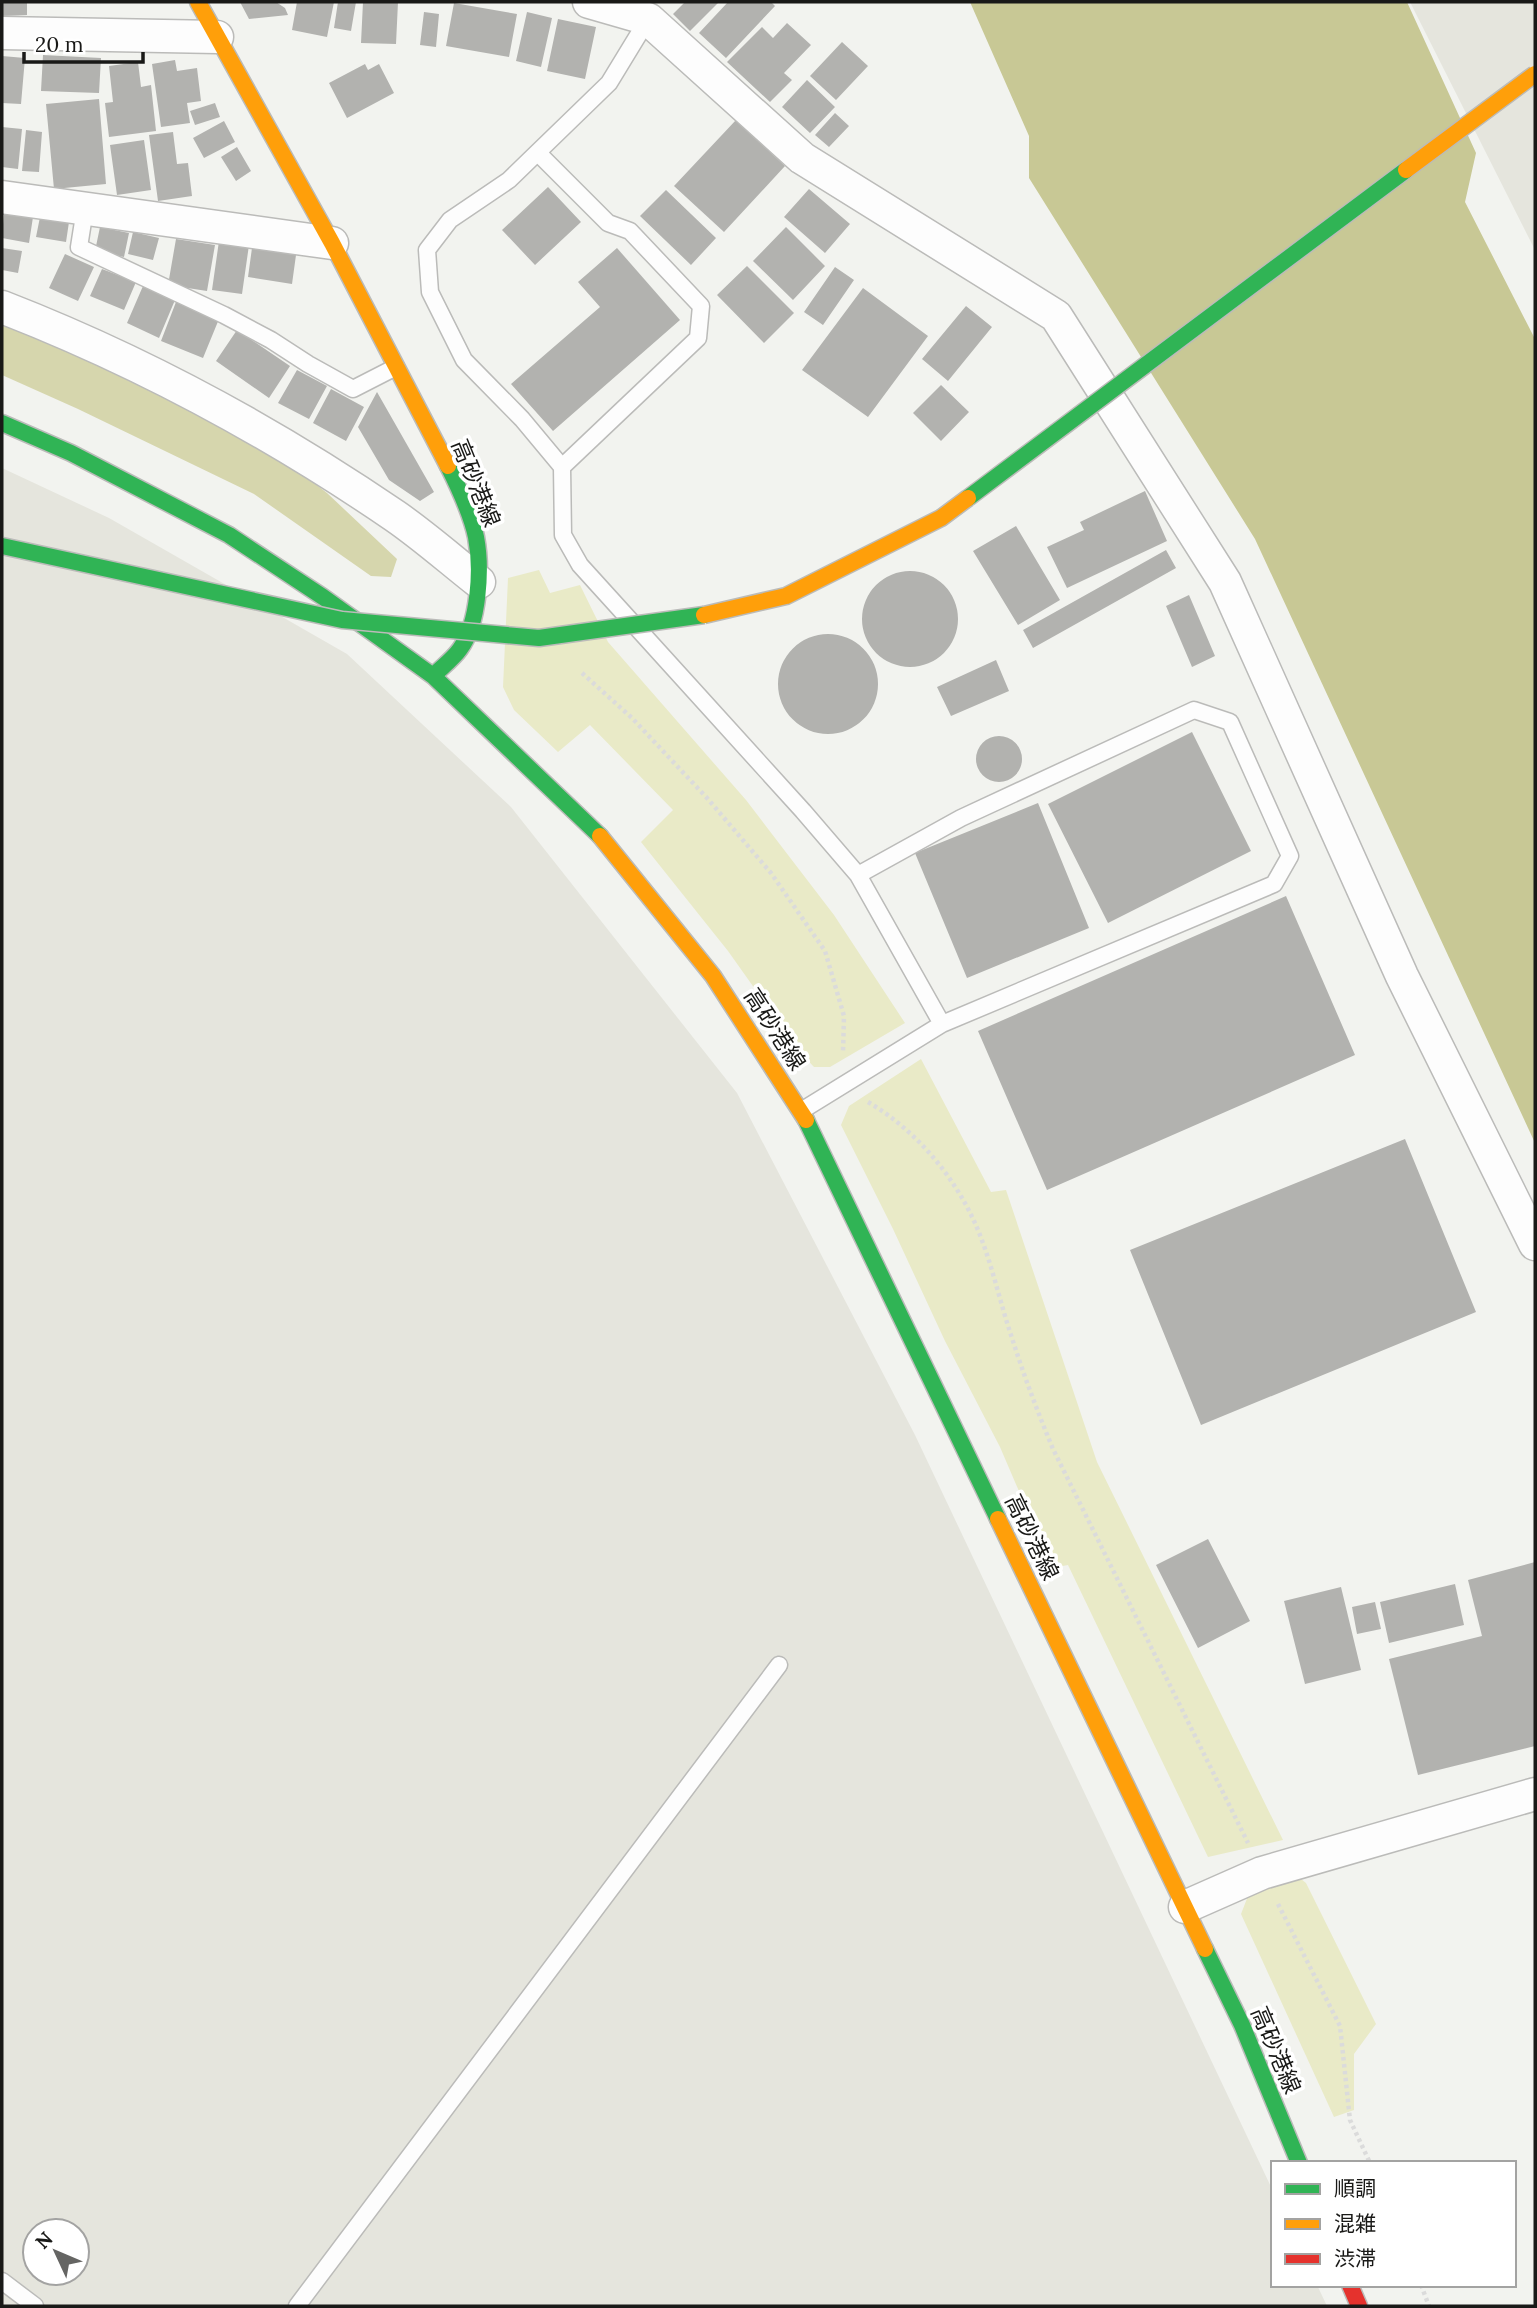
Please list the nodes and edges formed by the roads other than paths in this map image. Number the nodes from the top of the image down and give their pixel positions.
1 (198, 2) edge
2 (589, 2) edge
3 (648, 19) junction
4 (2, 33) edge
5 (217, 37) junction
6 (1535, 74) edge
7 (538, 153) junction
8 (2, 197) edge
9 (85, 209) junction
10 (332, 243) junction
11 (2, 307) edge
12 (396, 368) junction
13 (2, 423) edge
14 (562, 467) junction
15 (2, 545) edge
16 (479, 582) junction
17 (433, 676) junction
18 (858, 875) junction
19 (942, 1024) junction
20 (801, 1111) junction
21 (1535, 1244) edge
22 (779, 1665) dead end
23 (1535, 1794) edge
24 (1185, 1908) junction
25 (1298, 2161) edge
26 (2, 2281) edge
27 (1351, 2287) edge
28 (35, 2306) edge
29 (297, 2306) edge
30 (1359, 2306) edge

1 - 5 main road, 高砂港線
2 - 3 street
3 - 7 lane
3 - 21 street
4 - 5 street
5 - 10 main road, 高砂港線
6 - 15 main road, bridge
7 - 14 lane
7 - 14 lane
8 - 9 street
9 - 10 street
9 - 12 lane
10 - 12 main road, 高砂港線
11 - 16 street
12 - 16 main road, 高砂港線
13 - 17 main road
14 - 18 lane
16 - 17 main road, 高砂港線
17 - 20 main road, 高砂港線
18 - 19 lane
18 - 19 lane
19 - 20 lane
20 - 24 main road, 高砂港線
22 - 29 lane
23 - 24 street
24 - 25 main road, 高砂港線
26 - 28 lane
27 - 30 main road

